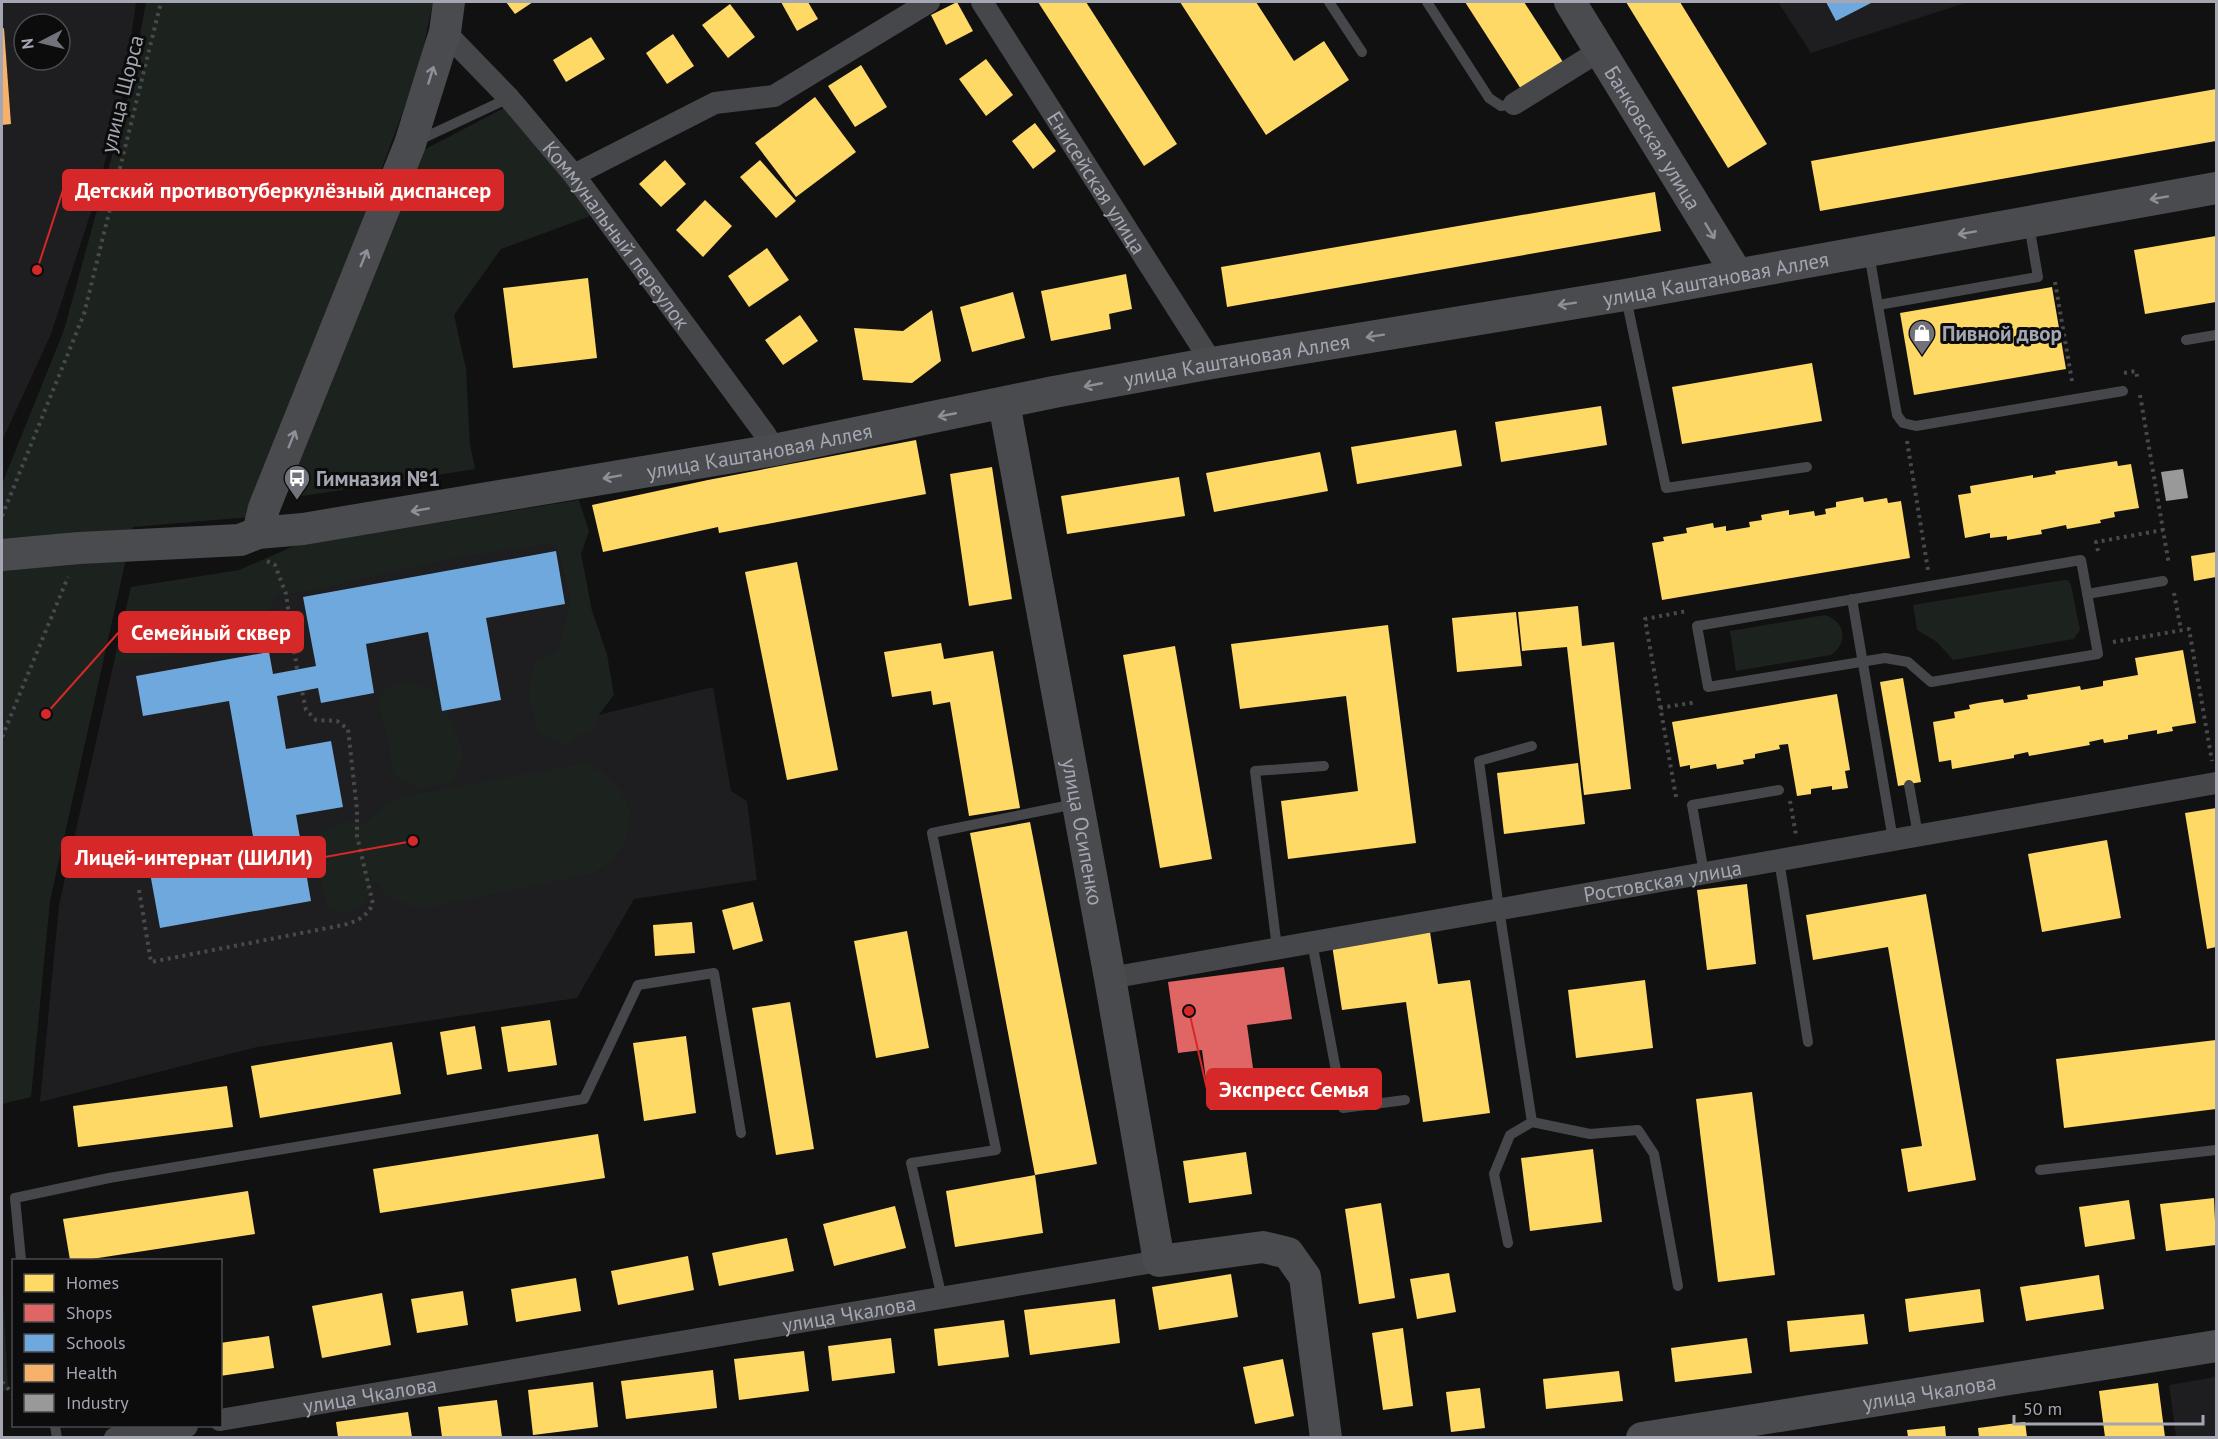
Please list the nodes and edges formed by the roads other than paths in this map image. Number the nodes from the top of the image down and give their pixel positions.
1 (449, 2) edge
2 (929, 2) edge
3 (982, 2) edge
4 (1329, 2) edge
5 (1427, 2) edge
6 (1570, 2) edge
7 (445, 32) junction
8 (1600, 50) junction
9 (1362, 52) dead end
10 (509, 98) junction
11 (1515, 104) joint
12 (410, 144) junction
13 (574, 174) junction
14 (2217, 188) edge
15 (2029, 222) junction
16 (1868, 250) junction
17 (1737, 274) junction
18 (1625, 295) junction
19 (1878, 305) junction
20 (2217, 335) edge
21 (2186, 340) dead end
22 (1212, 363) junction
23 (2123, 391) road end
24 (1004, 404) junction
25 (774, 450) junction
26 (1807, 467) dead end
27 (256, 543) junction
28 (2, 555) edge
29 (2163, 581) dead end
30 (2087, 594) junction
31 (1852, 599) junction
32 (1863, 661) junction
33 (1532, 746) dead end
34 (1324, 766) dead end
35 (2215, 775) edge
36 (1909, 785) dead end
37 (1779, 790) dead end
38 (1078, 803) junction
39 (1918, 836) junction
40 (1893, 840) junction
41 (1779, 860) junction
42 (1704, 873) junction
43 (1499, 909) junction
44 (1312, 942) junction
45 (1277, 948) junction
46 (1110, 978) junction
47 (1808, 1042) dead end
48 (1406, 1100) dead end
49 (1532, 1122) junction
50 (741, 1133) dead end
51 (2217, 1150) edge
52 (2040, 1170) dead end
53 (1508, 1243) dead end
54 (21, 1259) edge
55 (1159, 1262) junction
56 (1678, 1286) dead end
57 (942, 1298) junction
58 (2217, 1346) edge
59 (222, 1420) edge
60 (175, 1427) edge
61 (116, 1437) edge
62 (1326, 1437) edge
63 (1642, 1437) edge

1 - 7 street
2 - 13 street
3 - 22 street, Енисейская улица
4 - 9 lane
5 - 11 lane
6 - 8 street, Банковская улица
7 - 10 street, Коммунальный переулок
12 -> 7 street
8 - 11 street
8 -> 17 street, Банковская улица
10 - 12 lane
10 - 13 street, Коммунальный переулок
27 -> 12 street
13 - 25 street, Коммунальный переулок
14 -> 15 street, улица Каштановая Аллея
15 -> 16 street, улица Каштановая Аллея
15 - 19 lane
16 - 17 street, улица Каштановая Аллея
16 - 19 lane
17 - 18 street, улица Каштановая Аллея
18 -> 22 street, улица Каштановая Аллея
18 - 26 lane
19 - 23 lane
20 - 21 lane
22 -> 24 street, улица Каштановая Аллея
24 -> 25 street, улица Каштановая Аллея
24 - 38 street, улица Осипенко
25 -> 27 street, улица Каштановая Аллея
27 - 28 street, улица Каштановая Аллея
29 - 30 lane
30 - 31 lane
30 - 32 lane
31 - 32 lane
31 - 32 lane
32 - 40 lane
33 - 43 lane
34 - 45 lane
35 - 39 street, Ростовская улица
36 - 39 lane
37 - 42 lane
38 - 46 street, улица Осипенко
38 - 57 lane
39 - 40 street, Ростовская улица
40 - 41 street, Ростовская улица
41 - 42 street, Ростовская улица
41 - 47 lane
42 - 43 street, Ростовская улица
43 - 44 street, Ростовская улица
43 - 49 lane
44 - 45 street, Ростовская улица
44 - 48 lane
45 - 46 street, Ростовская улица
46 - 55 street, улица Осипенко
49 - 53 lane
49 - 56 lane
50 - 54 lane
51 - 52 lane
55 - 57 street, улица Чкалова
55 - 62 street, улица Чкалова
57 - 59 street, улица Чкалова
58 - 63 street, улица Чкалова
60 - 61 street

